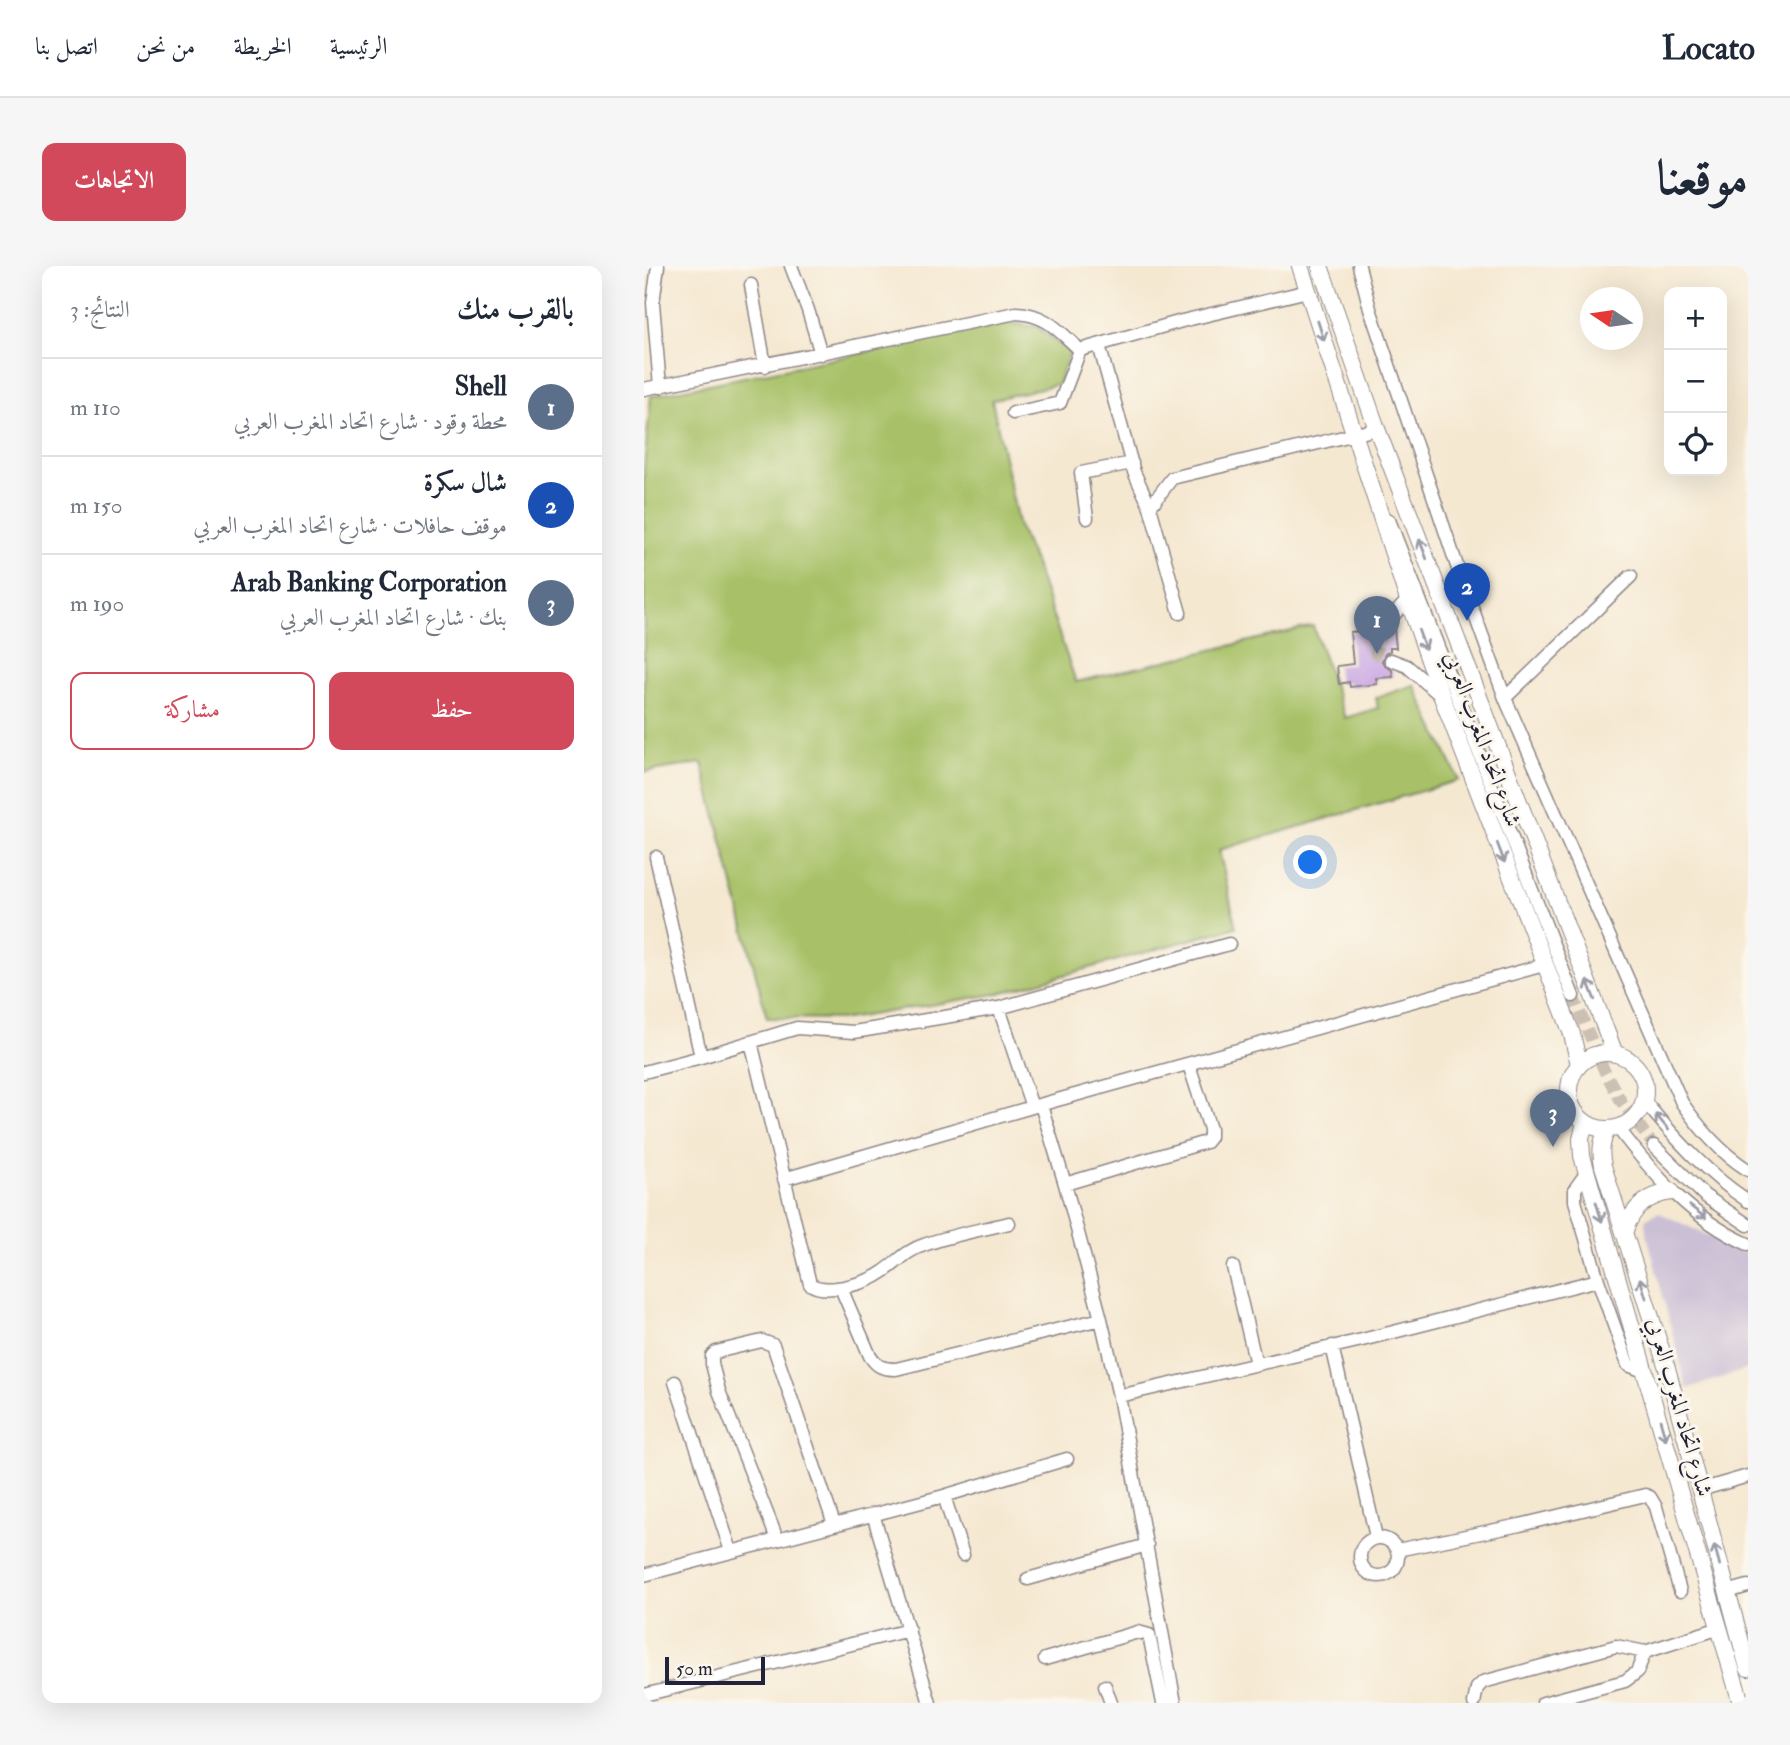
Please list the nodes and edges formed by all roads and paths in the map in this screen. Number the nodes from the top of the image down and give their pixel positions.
1 (791, 266) edge
2 (1300, 266) edge
3 (1320, 266) edge
4 (1359, 266) edge
5 (660, 267) edge
6 (751, 285) dead end
7 (1308, 291) junction
8 (648, 304) edge
9 (1098, 345) junction
10 (1080, 350) junction
11 (821, 354) junction
12 (765, 366) junction
13 (660, 387) junction
14 (644, 389) edge
15 (1013, 413) dead end
16 (1377, 429) junction
17 (1356, 435) junction
18 (1132, 463) junction
19 (1150, 507) junction
20 (1087, 518) dead end
21 (1632, 576) dead end
22 (1408, 600) junction
23 (1180, 613) dead end
24 (1380, 629) dead end
25 (1391, 660) tunnel mouth
26 (1442, 697) junction
27 (1505, 698) junction
28 (656, 857) dead end
29 (1229, 944) dead end
30 (1544, 965) junction
31 (1573, 996) tunnel mouth
32 (999, 1008) junction
33 (751, 1042) junction
34 (1615, 1054) junction
35 (701, 1058) junction
36 (1189, 1065) junction
37 (1579, 1065) junction
38 (644, 1072) edge
39 (1644, 1101) junction
40 (1036, 1106) junction
41 (1585, 1122) junction
42 (1613, 1129) junction
43 (1654, 1146) tunnel mouth
44 (1748, 1170) edge
45 (1587, 1172) junction
46 (784, 1179) junction
47 (1065, 1184) junction
48 (1672, 1192) junction
49 (1748, 1200) edge
50 (1009, 1223) dead end
51 (1748, 1225) edge
52 (1625, 1230) junction
53 (1748, 1244) edge
54 (1233, 1267) dead end
55 (1598, 1280) junction
56 (841, 1288) junction
57 (1101, 1319) junction
58 (1332, 1346) junction
59 (1256, 1364) junction
60 (1646, 1372) junction
61 (675, 1382) dead end
62 (1119, 1396) junction
63 (1067, 1459) dead end
64 (1748, 1476) edge
65 (1700, 1490) junction
66 (944, 1496) junction
67 (873, 1514) junction
68 (834, 1524) junction
69 (1376, 1537) junction
70 (777, 1539) junction
71 (1147, 1545) junction
72 (1397, 1550) junction
73 (731, 1551) junction
74 (963, 1555) dead end
75 (644, 1575) edge
76 (1028, 1579) dead end
77 (1748, 1586) edge
78 (1680, 1591) dead end
79 (1727, 1592) junction
80 (1720, 1628) junction
81 (909, 1630) junction
82 (1645, 1651) junction
83 (1045, 1659) dead end
84 (1748, 1668) edge
85 (1105, 1686) dead end
86 (644, 1695) edge
87 (930, 1703) edge
88 (1111, 1703) edge
89 (1163, 1703) edge
90 (1175, 1703) edge
91 (1475, 1703) edge
92 (1543, 1703) edge
93 (1741, 1703) edge

1 - 11 street
2 - 7 main road, شارع اتحاد المغرب العربي
3 - 16 main road, شارع اتحاد المغرب العربي
4 - 27 street
5 - 8 street
6 - 12 street
7 - 9 street
7 -> 17 main road, شارع اتحاد المغرب العربي
8 - 13 street
9 - 10 street
9 - 18 street
10 - 11 street
10 - 15 street
11 - 12 street
12 - 13 street
13 - 14 street
16 - 17 street
34 -> 16 main road, شارع اتحاد المغرب العربي
17 - 19 street
17 - 22 main road, شارع اتحاد المغرب العربي
17 - 31 street
18 - 19 street
18 - 20 street
19 - 23 street
21 - 27 street
22 - 24 street
22 -> 26 main road, شارع اتحاد المغرب العربي
25 - 26 street
26 -> 30 main road, شارع اتحاد المغرب العربي
27 - 44 street
28 - 35 street
29 - 32 street
30 - 36 street
30 - 37 main road, شارع اتحاد المغرب العربي
32 - 33 street
32 - 40 street
33 - 35 street
33 - 46 street
34 - 37 main road
34 - 39 main road
35 - 38 street
36 - 40 street
36 - 47 street
37 - 41 main road
39 - 42 main road
49 -> 39 street
40 - 46 street
40 - 47 street
41 - 42 main road
41 - 45 main road, شارع اتحاد المغرب العربي
42 - 48 street
42 - 52 main road, شارع اتحاد المغرب العربي
43 - 51 street
45 - 55 street
45 -> 60 main road, شارع اتحاد المغرب العربي
46 - 56 street
47 - 57 street
48 - 52 main road
48 -> 53 street
50 - 56 street
65 -> 52 main road, شارع اتحاد المغرب العربي
54 - 59 street
55 - 58 street
55 - 60 street
56 - 57 street
57 - 62 street
58 - 59 street
58 - 69 street
59 - 62 street
60 -> 80 main road, شارع اتحاد المغرب العربي
61 - 73 street
62 - 71 street
63 - 66 street
64 - 65 street
79 -> 65 main road, شارع اتحاد المغرب العربي
66 - 67 street
66 - 74 street
67 - 68 street
67 - 81 street
68 - 70 street
68 - 70 street
69 - 72 street
69 - 72 street
70 - 73 street
71 - 76 street
71 - 90 street
72 - 78 street
73 - 75 street
77 - 79 street
79 - 84 main road, شارع اتحاد المغرب العربي
80 - 82 street
80 - 93 main road, شارع اتحاد المغرب العربي
81 - 86 street
81 - 87 street
82 - 91 street
82 - 92 street
83 - 89 street
85 - 88 street

